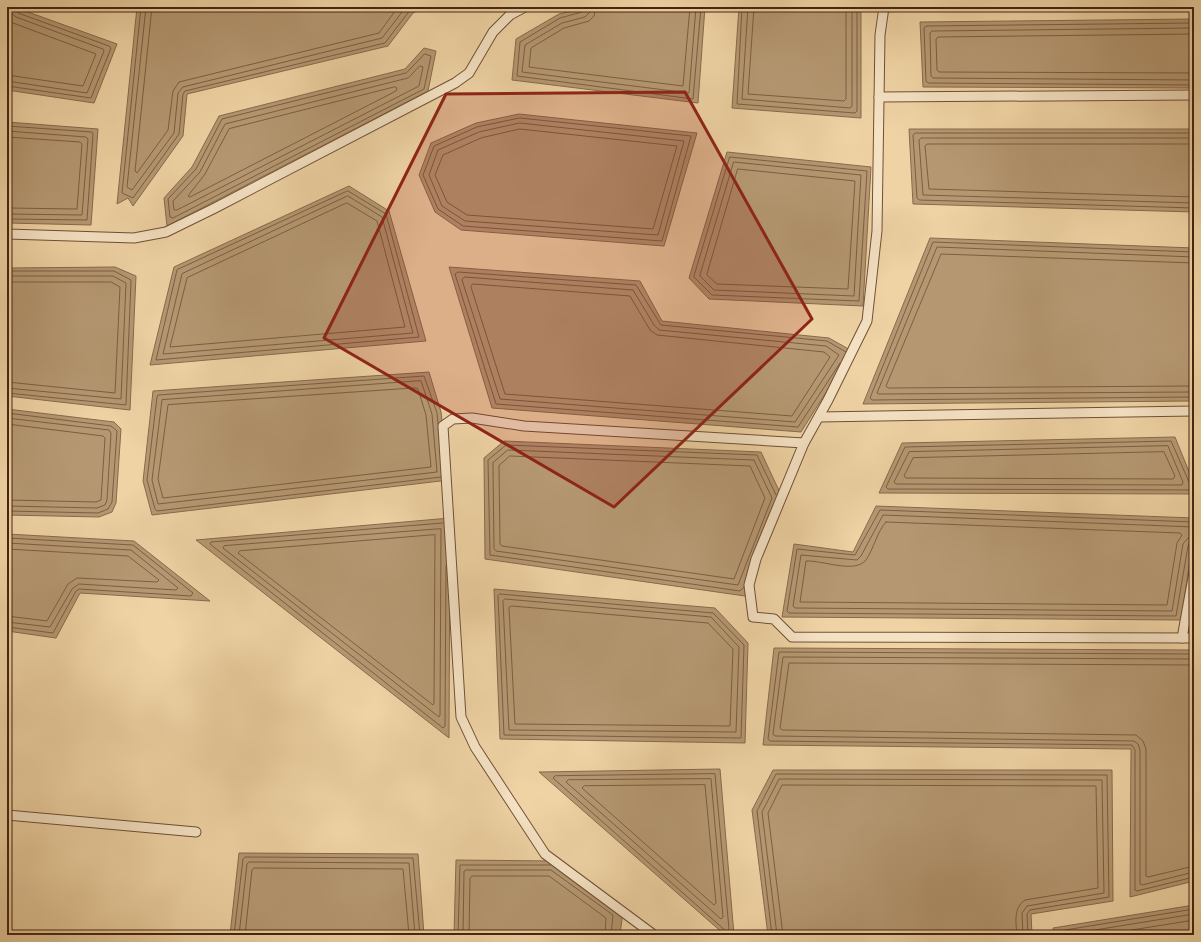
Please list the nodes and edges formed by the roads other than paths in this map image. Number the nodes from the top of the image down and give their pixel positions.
1 (525, 7) edge
2 (884, 7) edge
3 (1194, 95) edge
4 (879, 97) junction
5 (7, 234) edge
6 (1194, 411) edge
7 (819, 417) junction
8 (804, 443) junction
9 (1194, 572) edge
10 (1182, 638) junction
11 (1194, 638) edge
12 (7, 815) edge
13 (196, 832) dead end
14 (654, 935) edge

1 - 5 lane
2 - 4 lane
3 - 4 lane
4 - 7 lane
6 - 7 lane
7 - 8 lane
8 - 10 lane
8 - 14 lane
9 - 10 lane
10 - 11 lane
12 - 13 lane

